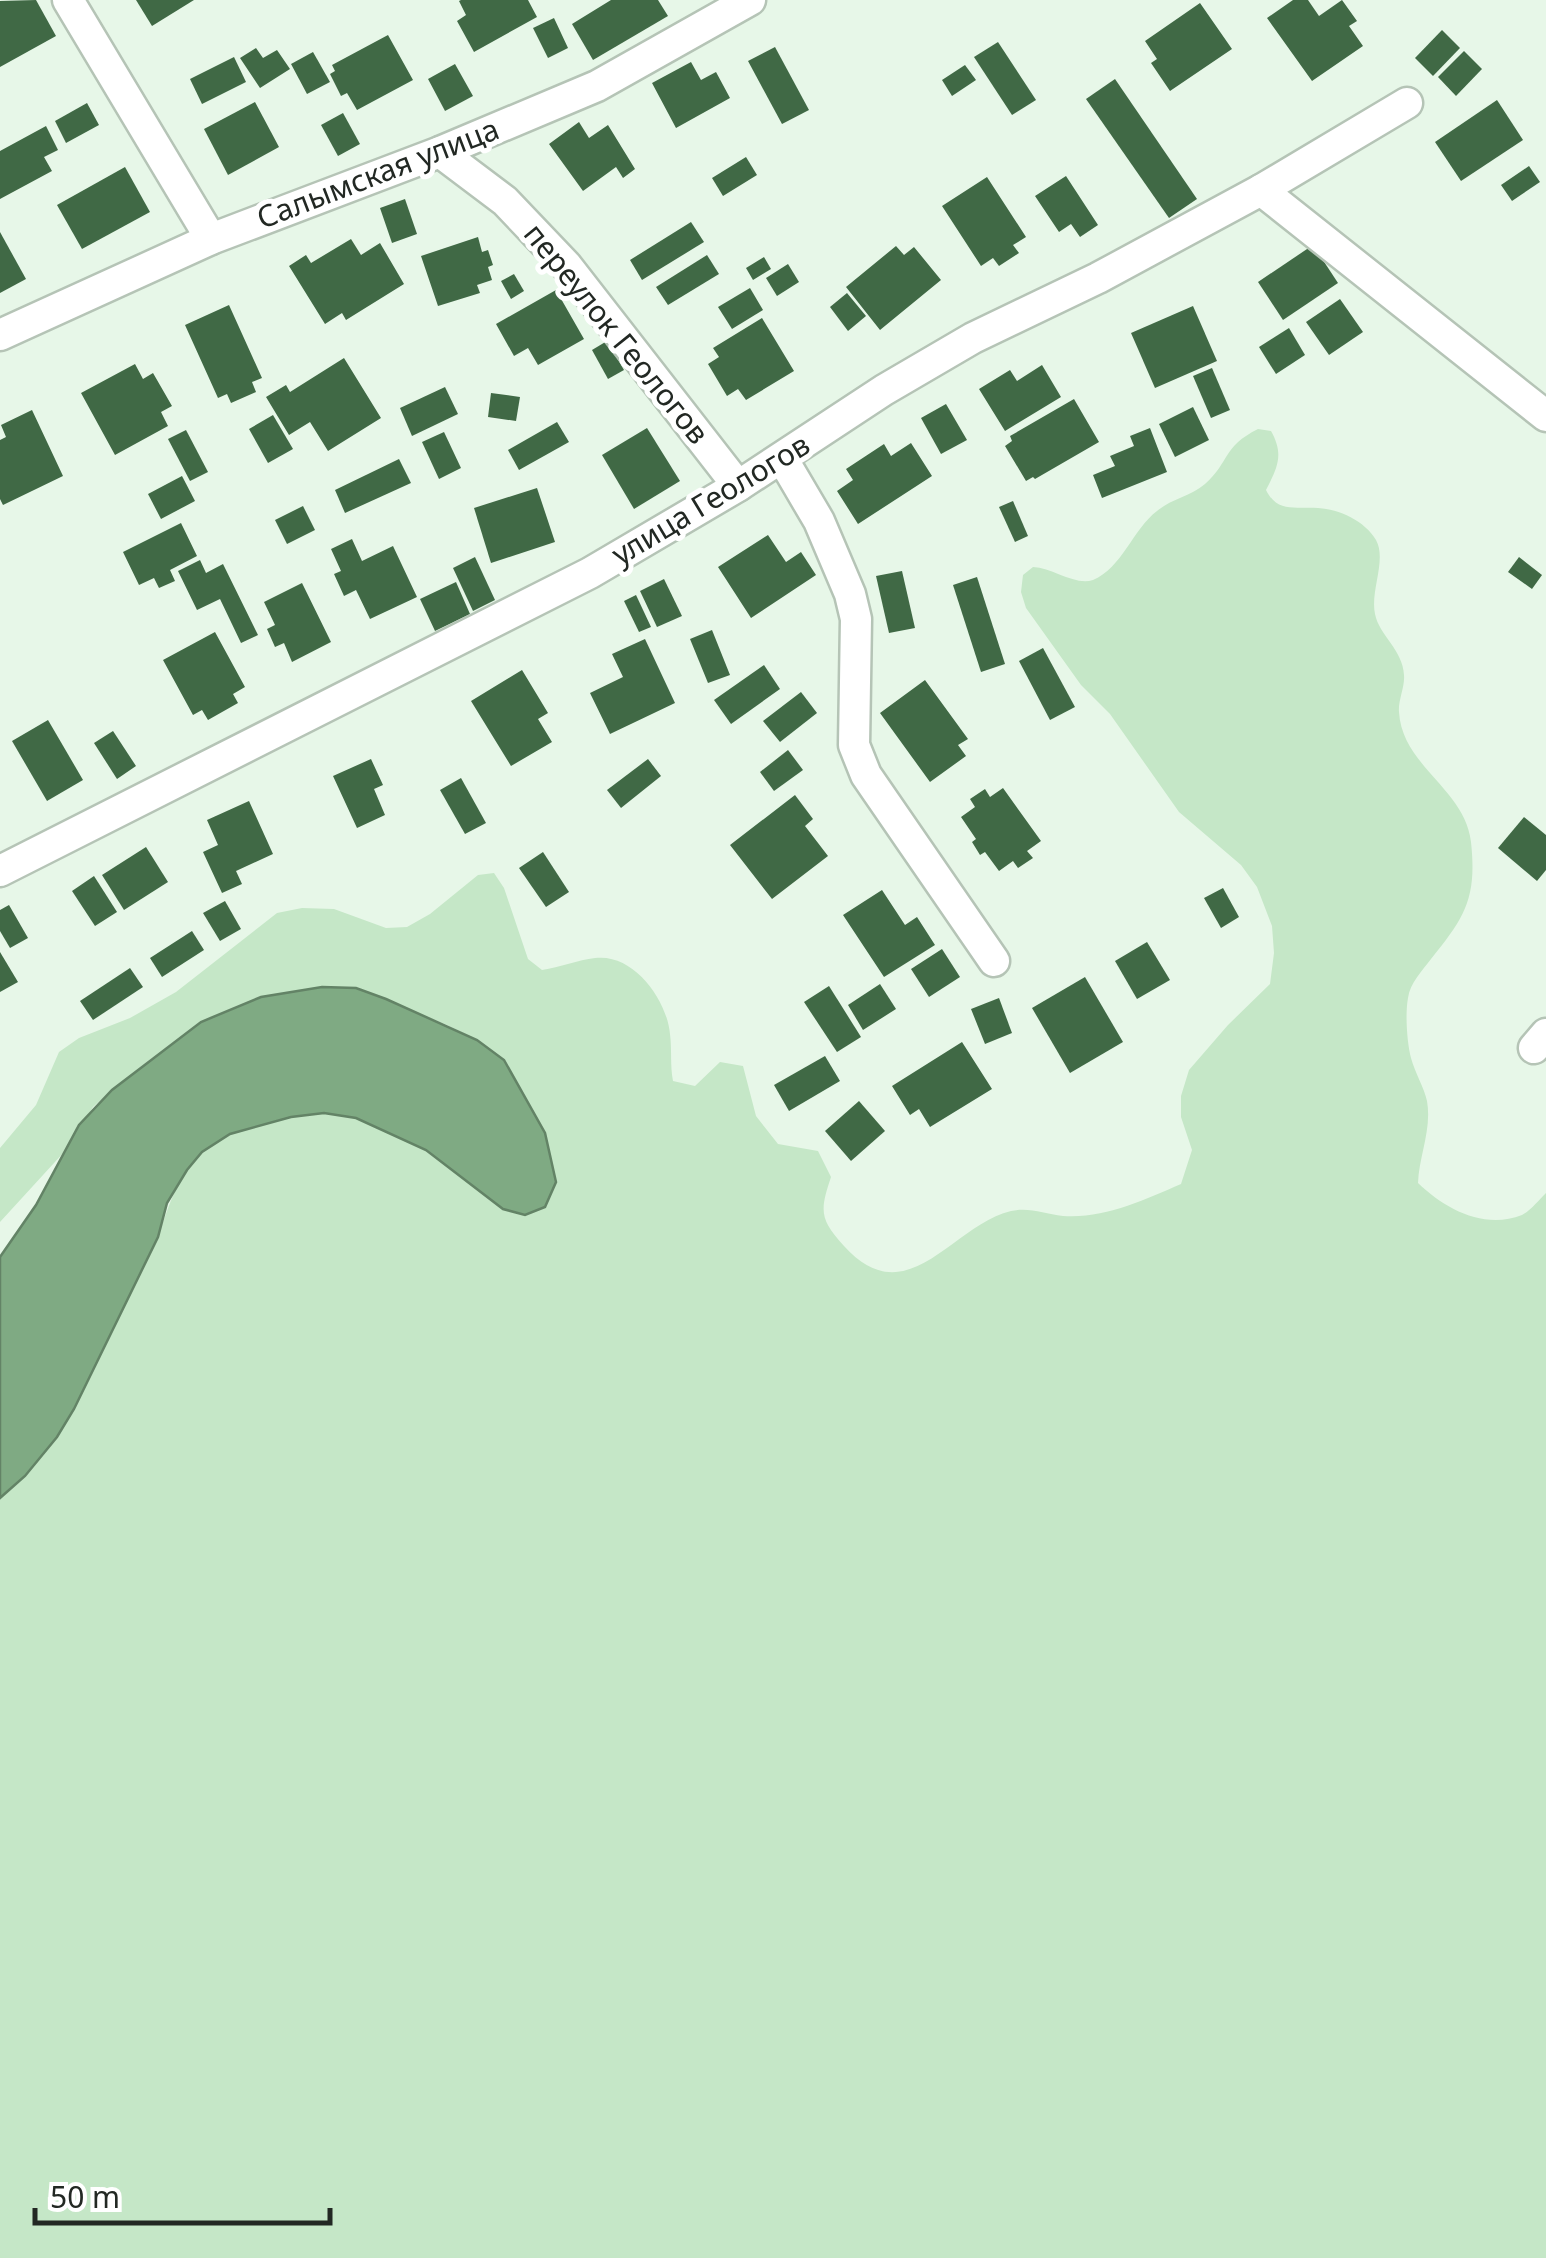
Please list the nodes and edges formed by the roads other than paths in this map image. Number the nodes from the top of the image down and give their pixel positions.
1 (68, 0) edge
2 (750, 0) edge
3 (1407, 102) dead end
4 (440, 152) junction
5 (1261, 190) junction
6 (211, 239) junction
7 (0, 335) edge
8 (1546, 416) edge
9 (782, 458) junction
10 (738, 486) junction
11 (0, 871) edge
12 (994, 961) dead end

1 - 6 street
2 - 4 street, Салымская улица
3 - 5 street, улица Геологов
4 - 6 street, Салымская улица
4 - 10 street, переулок Геологов
5 - 8 street
5 - 9 street, улица Геологов
6 - 7 street, Салымская улица
9 - 10 street, улица Геологов
9 - 12 street
10 - 11 street, улица Геологов

